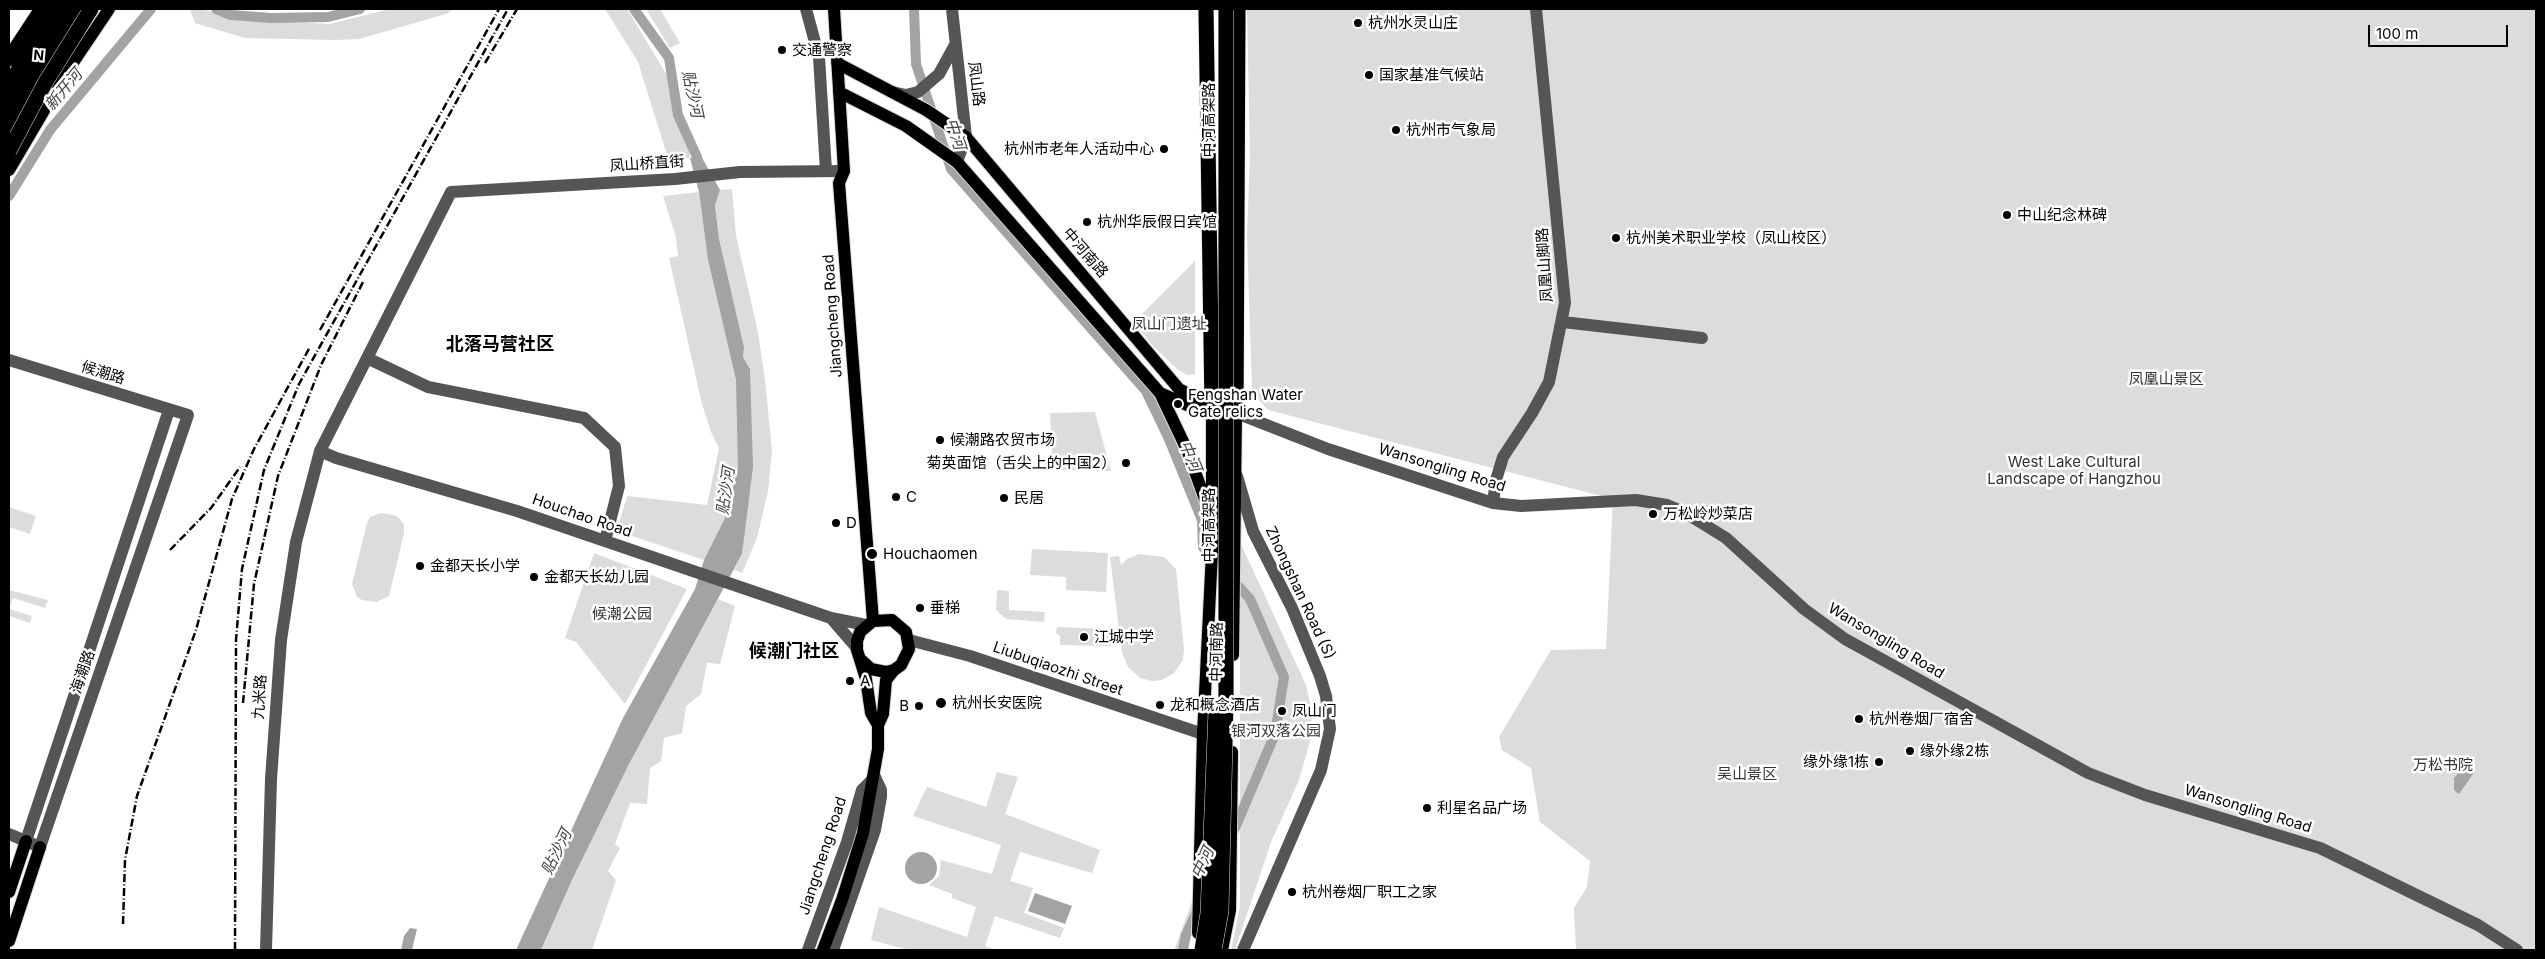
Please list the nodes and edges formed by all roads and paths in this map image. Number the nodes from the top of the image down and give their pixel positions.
1 (35, 9) edge
2 (42, 9) edge
3 (49, 9) edge
4 (58, 9) edge
5 (74, 9) edge
6 (90, 9) edge
7 (109, 9) edge
8 (806, 9) edge
9 (834, 9) edge
10 (952, 9) edge
11 (1206, 9) edge
12 (1216, 9) edge
13 (1226, 9) edge
14 (1238, 9) edge
15 (1536, 9) edge
16 (955, 45) junction
17 (9, 48) edge
18 (9, 59) edge
19 (837, 63) junction
20 (9, 71) edge
21 (66, 73) junction
22 (9, 84) edge
23 (839, 92) junction
24 (890, 92) junction
25 (9, 107) edge
26 (9, 120) edge
27 (9, 134) edge
28 (966, 137) junction
29 (9, 150) edge
30 (955, 160) junction
31 (9, 170) edge
32 (826, 171) junction
33 (844, 171) junction
34 (451, 192) joint
35 (1563, 322) junction
36 (1702, 338) dead end
37 (367, 358) junction
38 (9, 360) edge
39 (1160, 393) junction
40 (1212, 406) junction
41 (170, 410) junction
42 (1236, 413) junction
43 (188, 415) joint
44 (320, 450) junction
45 (1236, 472) junction
46 (1493, 503) junction
47 (1212, 519) junction
48 (605, 541) junction
49 (832, 618) junction
50 (869, 623) junction
51 (909, 640) junction
52 (858, 653) junction
53 (894, 670) junction
54 (878, 725) junction
55 (1200, 733) junction
56 (875, 777) junction
57 (9, 834) edge
58 (26, 841) junction
59 (40, 847) junction
60 (9, 892) edge
61 (9, 941) edge
62 (266, 950) edge
63 (808, 950) edge
64 (823, 950) edge
65 (833, 950) edge
66 (1196, 950) edge
67 (1202, 950) edge
68 (1214, 950) edge
69 (1222, 950) edge
70 (1243, 950) edge
71 (2517, 950) edge

1 - 17 main road
2 - 18 highway
3 - 20 main road
4 - 22 highway
5 - 25 highway
6 - 26 main road
6 - 29 highway, bridge
7 - 21 main road
8 - 32 street
9 - 19 main road, Jiangcheng Road
10 - 16 street, 凤山路
11 - 40 highway
12 - 67 highway, 中河高架路, bridge
13 - 68 highway, 中河高架路, bridge
14 - 42 highway
15 - 35 street, 凤凰山脚路
16 - 24 street
16 - 28 street, 凤山路
19 - 23 main road, Jiangcheng Road
19 - 24 main road, 中河南路
21 - 27 highway
21 - 31 main road
23 - 30 main road, 中河南路
23 - 33 main road, Jiangcheng Road
24 - 28 main road, 中河南路
28 - 30 street, 凤山路
28 - 40 main road, 中河南路
30 - 39 main road, 中河南路
32 - 33 street, 凤山桥直街
32 - 34 street, 凤山桥直街
33 - 50 main road, Jiangcheng Road
34 - 37 street, 九米路
35 - 36 street
35 - 46 street, 凤凰山脚路
37 - 44 street, 九米路
37 - 48 street
38 - 41 street, 候潮路
39 - 40 main road
39 - 47 main road, 中河南路
40 - 42 main road
40 - 47 main road, 中河南路
41 - 43 street, 候潮路
41 - 58 street, 海潮路
42 - 45 main road, 中河南路
42 - 46 street, Wansongling Road
43 - 59 street, 海潮路
44 - 48 street, Houchao Road
44 - 62 street, 九米路
45 - 69 main road, 中河南路
45 - 70 street, Zhongshan Road (S)
46 - 71 street, Wansongling Road
47 - 55 main road, 中河南路
48 - 49 street, Houchao Road
49 - 50 street, Houchao Road
49 - 52 street
50 - 51 main road
50 - 52 main road, Jiangcheng Road
51 - 53 main road, Jiangcheng Road
51 - 55 street, Liubuqiaozhi Street
52 - 53 main road
52 - 54 main road, Jiangcheng Road
53 - 54 main road, Jiangcheng Road
54 - 56 main road, Jiangcheng Road
55 - 66 main road, 中河南路
56 - 63 street, Jiangcheng Road
56 - 64 main road, Jiangcheng Road
56 - 65 street, Jiangcheng Road
57 - 58 street
58 - 59 street
58 - 60 main road, 海潮路
59 - 61 main road, 海潮路

